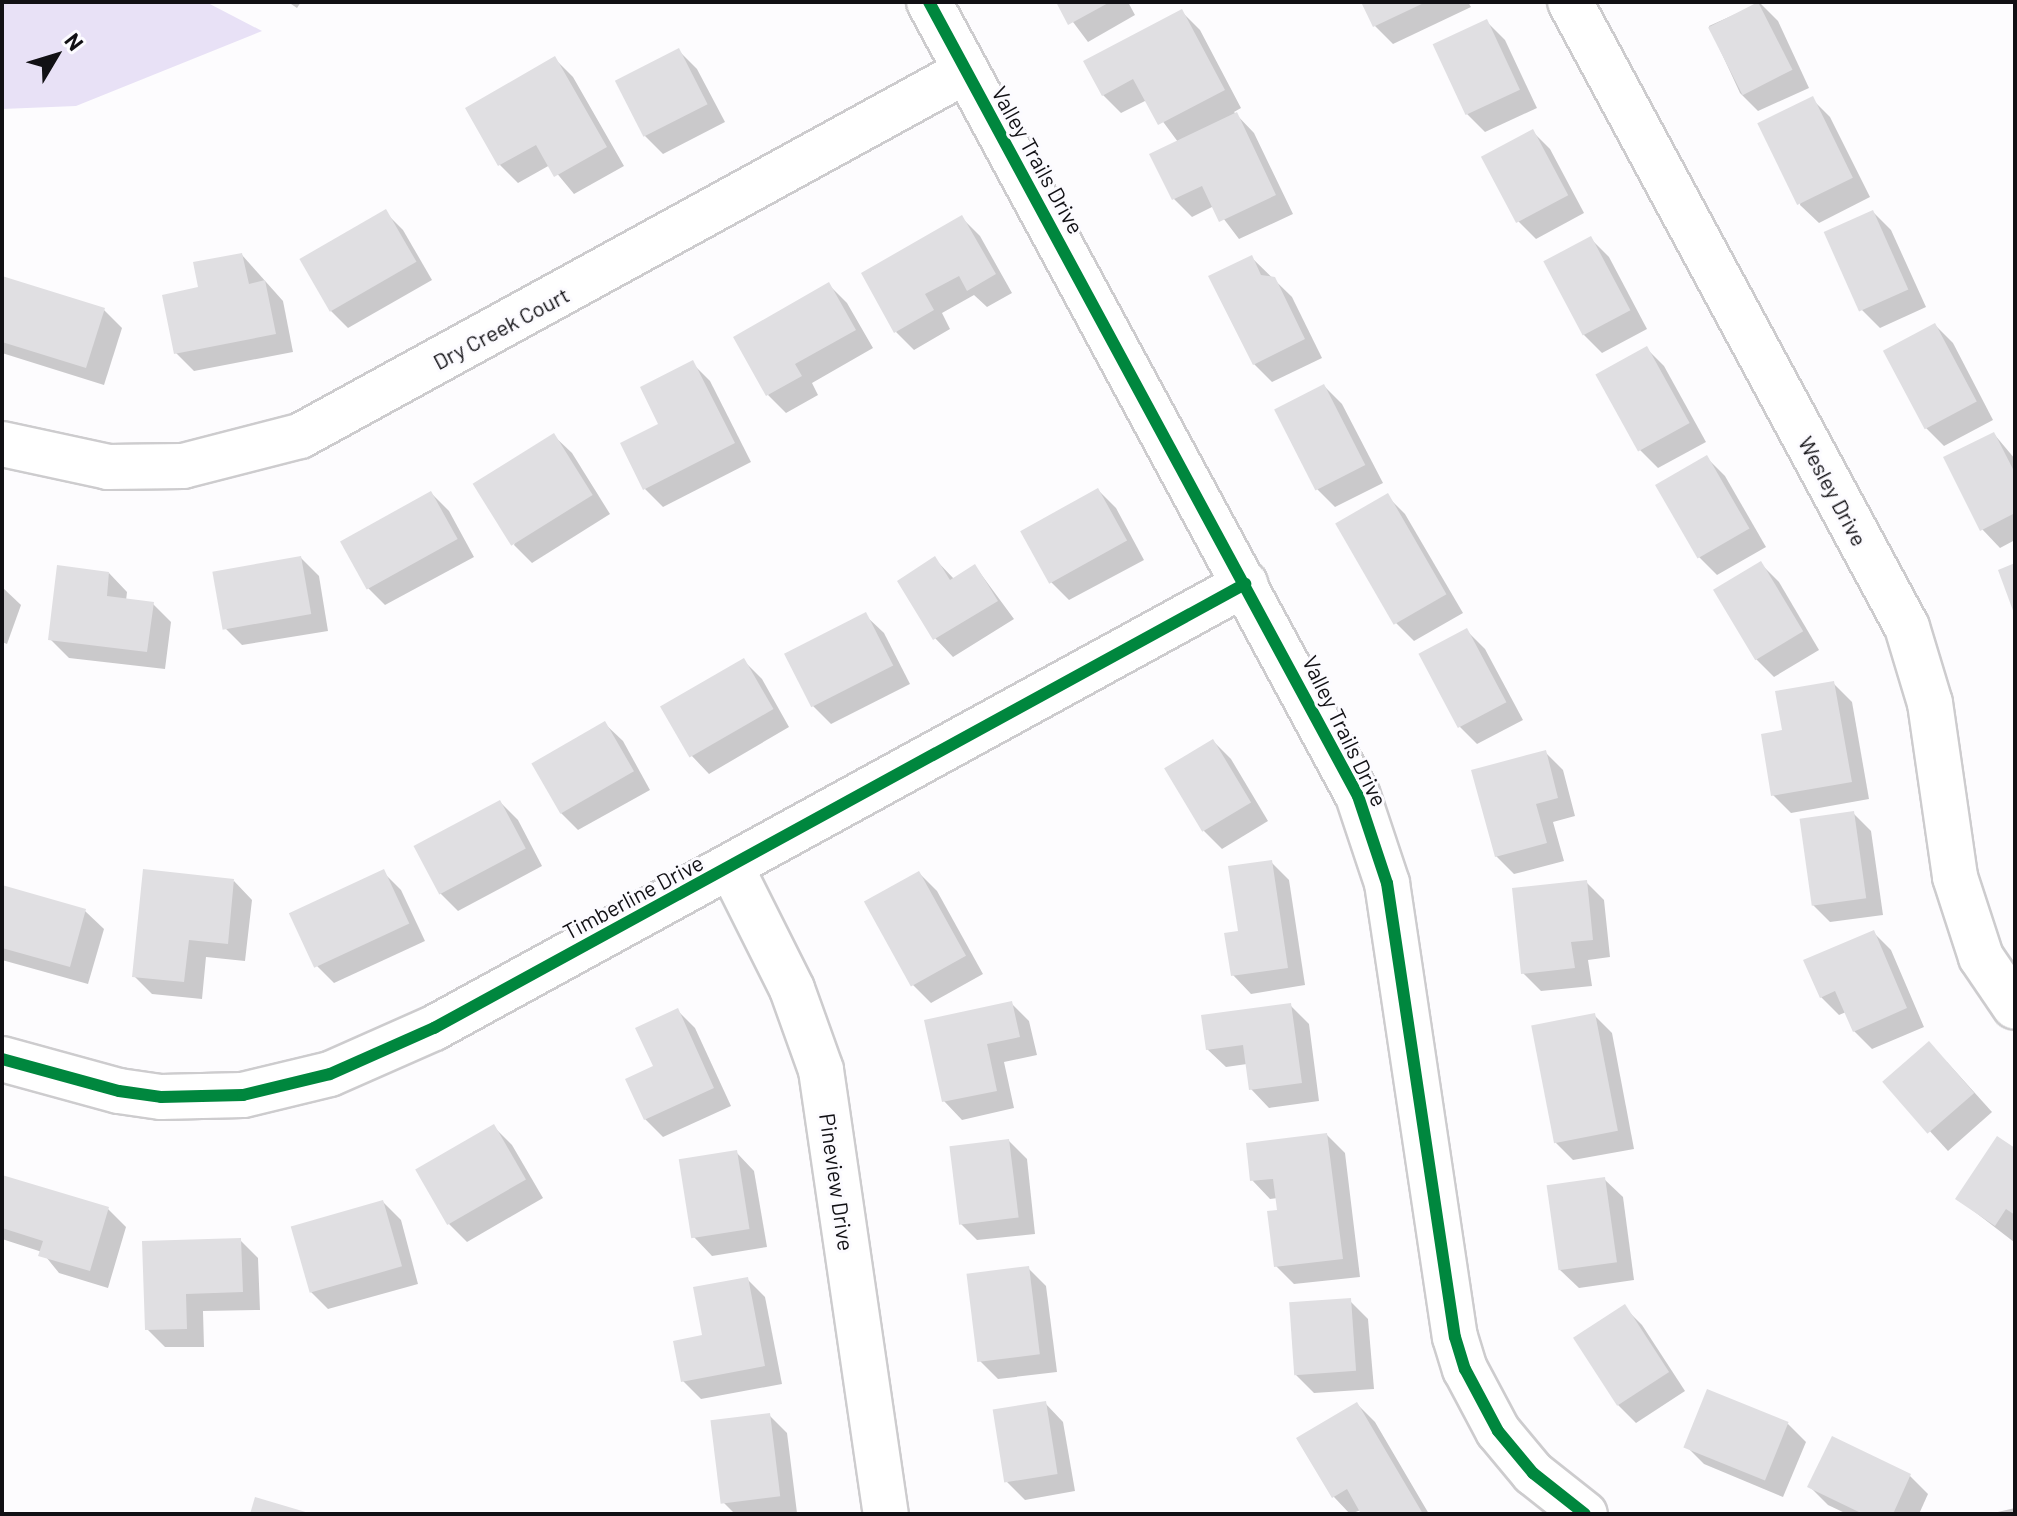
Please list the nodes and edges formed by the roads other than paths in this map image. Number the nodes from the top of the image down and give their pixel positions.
1 (929, 2) edge
2 (1570, 2) edge
3 (966, 71) junction
4 (2, 444) edge
5 (1245, 584) junction
6 (731, 867) junction
7 (2015, 1007) edge
8 (2, 1059) edge
9 (886, 1514) edge
10 (1585, 1514) edge

1 - 3 street, Valley Trails Drive
2 - 7 street, Wesley Drive
3 - 4 street, Dry Creek Court
3 - 5 street, Valley Trails Drive
5 - 6 street, Timberline Drive
5 - 10 street, Valley Trails Drive
6 - 8 street, Timberline Drive
6 - 9 street, Pineview Drive

